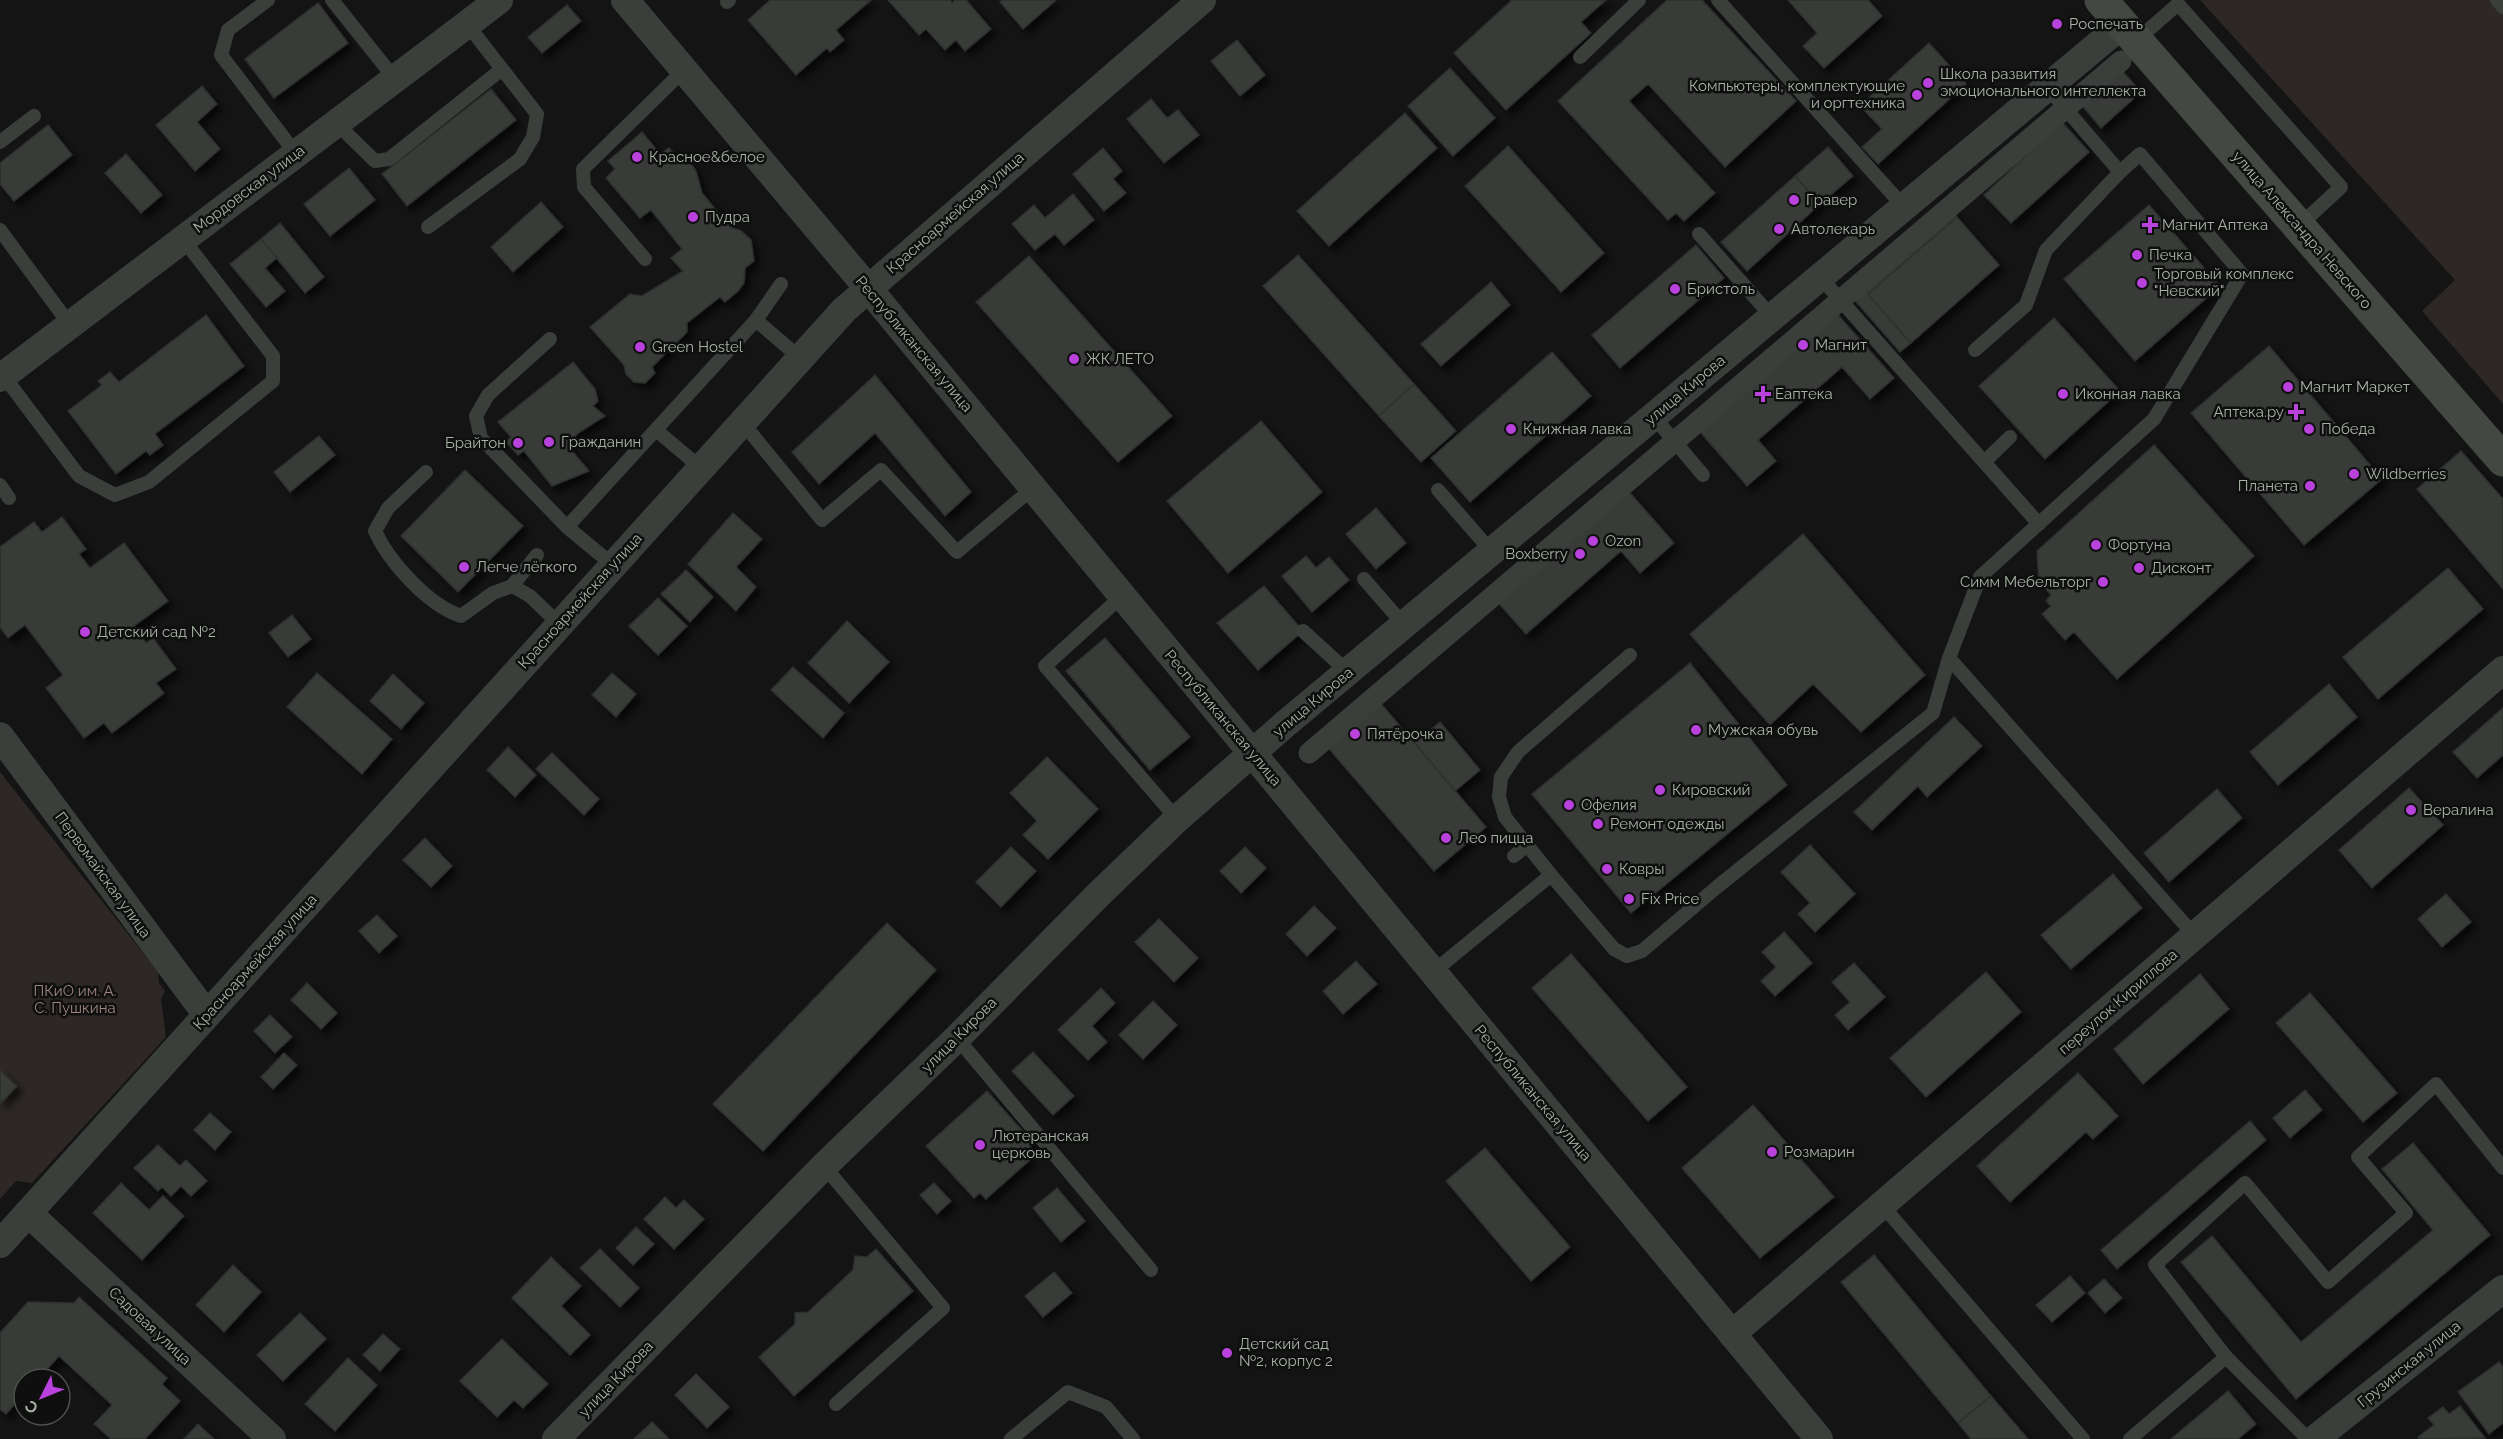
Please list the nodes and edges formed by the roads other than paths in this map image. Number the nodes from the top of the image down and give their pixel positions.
1 (268, 0) edge
2 (332, 0) edge
3 (499, 0) edge
4 (625, 0) edge
5 (1202, 0) edge
6 (1639, 0) edge
7 (1718, 0) edge
8 (2497, 0) edge
9 (2503, 7) edge
10 (467, 24) junction
11 (2121, 31) edge
12 (1580, 57) dead end
13 (502, 69) junction
14 (684, 70) junction
15 (395, 79) junction
16 (2046, 86) junction
17 (2066, 109) junction
18 (34, 116) dead end
19 (336, 123) junction
20 (0, 142) edge
21 (296, 154) junction
22 (2120, 172) junction
23 (1904, 207) junction
24 (2299, 225) junction
25 (428, 227) dead end
26 (0, 230) edge
27 (1699, 234) dead end
28 (183, 239) junction
29 (645, 259) dead end
30 (1820, 277) junction
31 (781, 284) dead end
32 (867, 287) junction
33 (1841, 301) junction
34 (1772, 317) junction
35 (756, 320) junction
36 (70, 325) junction
37 (550, 339) dead end
38 (1975, 350) dead end
39 (800, 358) junction
40 (2, 377) edge
41 (1653, 416) junction
42 (742, 422) junction
43 (656, 430) junction
44 (2010, 437) dead end
45 (2503, 460) edge
46 (1984, 462) junction
47 (701, 468) junction
48 (426, 472) dead end
49 (1703, 475) dead end
50 (0, 485) edge
51 (1033, 488) junction
52 (1438, 490) dead end
53 (9, 498) dead end
54 (2038, 524) junction
55 (567, 527) junction
56 (1492, 552) junction
57 (537, 555) dead end
58 (613, 565) junction
59 (1364, 579) dead end
60 (512, 586) junction
61 (1122, 596) junction
62 (560, 624) junction
63 (1404, 625) junction
64 (1303, 631) dead end
65 (1630, 656) dead end
66 (1949, 658) junction
67 (2503, 670) edge
68 (1348, 672) junction
69 (0, 736) edge
70 (1252, 753) junction
71 (1309, 753) dead end
72 (1177, 819) junction
73 (1527, 845) junction
74 (1514, 856) dead end
75 (1551, 875) junction
76 (2195, 936) junction
77 (1433, 972) junction
78 (207, 1015) junction
79 (957, 1038) junction
80 (824, 1166) junction
81 (2503, 1168) edge
82 (1882, 1205) junction
83 (28, 1213) junction
84 (0, 1244) edge
85 (1151, 1270) dead end
86 (2503, 1289) edge
87 (1732, 1334) junction
88 (2226, 1357) junction
89 (836, 1404) dead end
90 (272, 1439) edge
91 (556, 1439) edge
92 (1011, 1439) edge
93 (1132, 1439) edge
94 (1819, 1439) edge
95 (2083, 1439) edge
96 (2130, 1439) edge
97 (2308, 1439) edge
98 (2315, 1439) edge

1 - 21 lane
2 - 15 lane
3 - 10 street, Мордовская улица
4 - 14 street, Республиканская улица
5 - 32 street, Красноармейская улица
6 - 12 lane
7 - 23 lane
8 - 9 lane
10 - 13 lane
10 - 15 street, Мордовская улица
11 - 16 street, улица Кирова
11 - 17 street
11 - 24 main road, улица Александра Невского
11 - 24 lane
13 - 19 lane
13 - 25 lane
14 - 29 lane
14 - 32 street, Республиканская улица
15 - 19 street, Мордовская улица
16 - 17 lane
16 - 23 street, улица Кирова
17 - 22 lane
17 - 33 street
18 - 20 lane
19 - 21 street, Мордовская улица
21 - 28 street, Мордовская улица
22 - 38 lane
22 - 54 lane
23 - 30 street, улица Кирова
24 - 45 main road, улица Александра Невского
26 - 36 lane
27 - 34 lane
28 - 36 street, Мордовская улица
28 - 40 lane
30 - 33 lane
30 - 34 street, улица Кирова
31 - 35 lane
32 - 39 street, Красноармейская улица
32 - 51 street, Республиканская улица
33 - 46 lane
33 - 71 street
34 - 41 street, улица Кирова
35 - 39 lane
35 - 43 lane
36 - 40 street, Мордовская улица
37 - 55 lane
39 - 42 street, Красноармейская улица
41 - 49 lane
41 - 56 street, улица Кирова
42 - 47 street, Красноармейская улица
42 - 51 lane
43 - 47 lane
43 - 55 lane
44 - 46 lane
46 - 54 lane
47 - 58 street, Красноармейская улица
48 - 60 lane
50 - 53 lane
51 - 61 street, Республиканская улица
52 - 56 lane
54 - 66 lane
55 - 58 lane
56 - 63 street, улица Кирова
57 - 60 lane
58 - 62 street, Красноармейская улица
59 - 63 lane
60 - 62 lane
61 - 70 street, Республиканская улица
61 - 72 lane
62 - 78 street, Красноармейская улица
63 - 68 street, улица Кирова
64 - 68 lane
65 - 73 lane
66 - 75 lane
66 - 76 lane
67 - 76 street, переулок Кириллова
68 - 70 street, улица Кирова
69 - 78 street, Первомайская улица
70 - 72 street, улица Кирова
70 - 77 street, Республиканская улица
72 - 79 street, улица Кирова
73 - 74 lane
73 - 75 lane
75 - 77 lane
76 - 82 street, переулок Кириллова
77 - 87 street, Республиканская улица
78 - 83 street, Красноармейская улица
79 - 80 street, улица Кирова
79 - 85 lane
80 - 89 lane
80 - 91 street, улица Кирова
81 - 88 lane
82 - 87 street, переулок Кириллова
82 - 95 lane
83 - 84 street, Красноармейская улица
83 - 90 street, Садовая улица
86 - 98 street, Грузинская улица
87 - 94 street, Республиканская улица
88 - 96 lane
88 - 97 lane
92 - 93 lane

